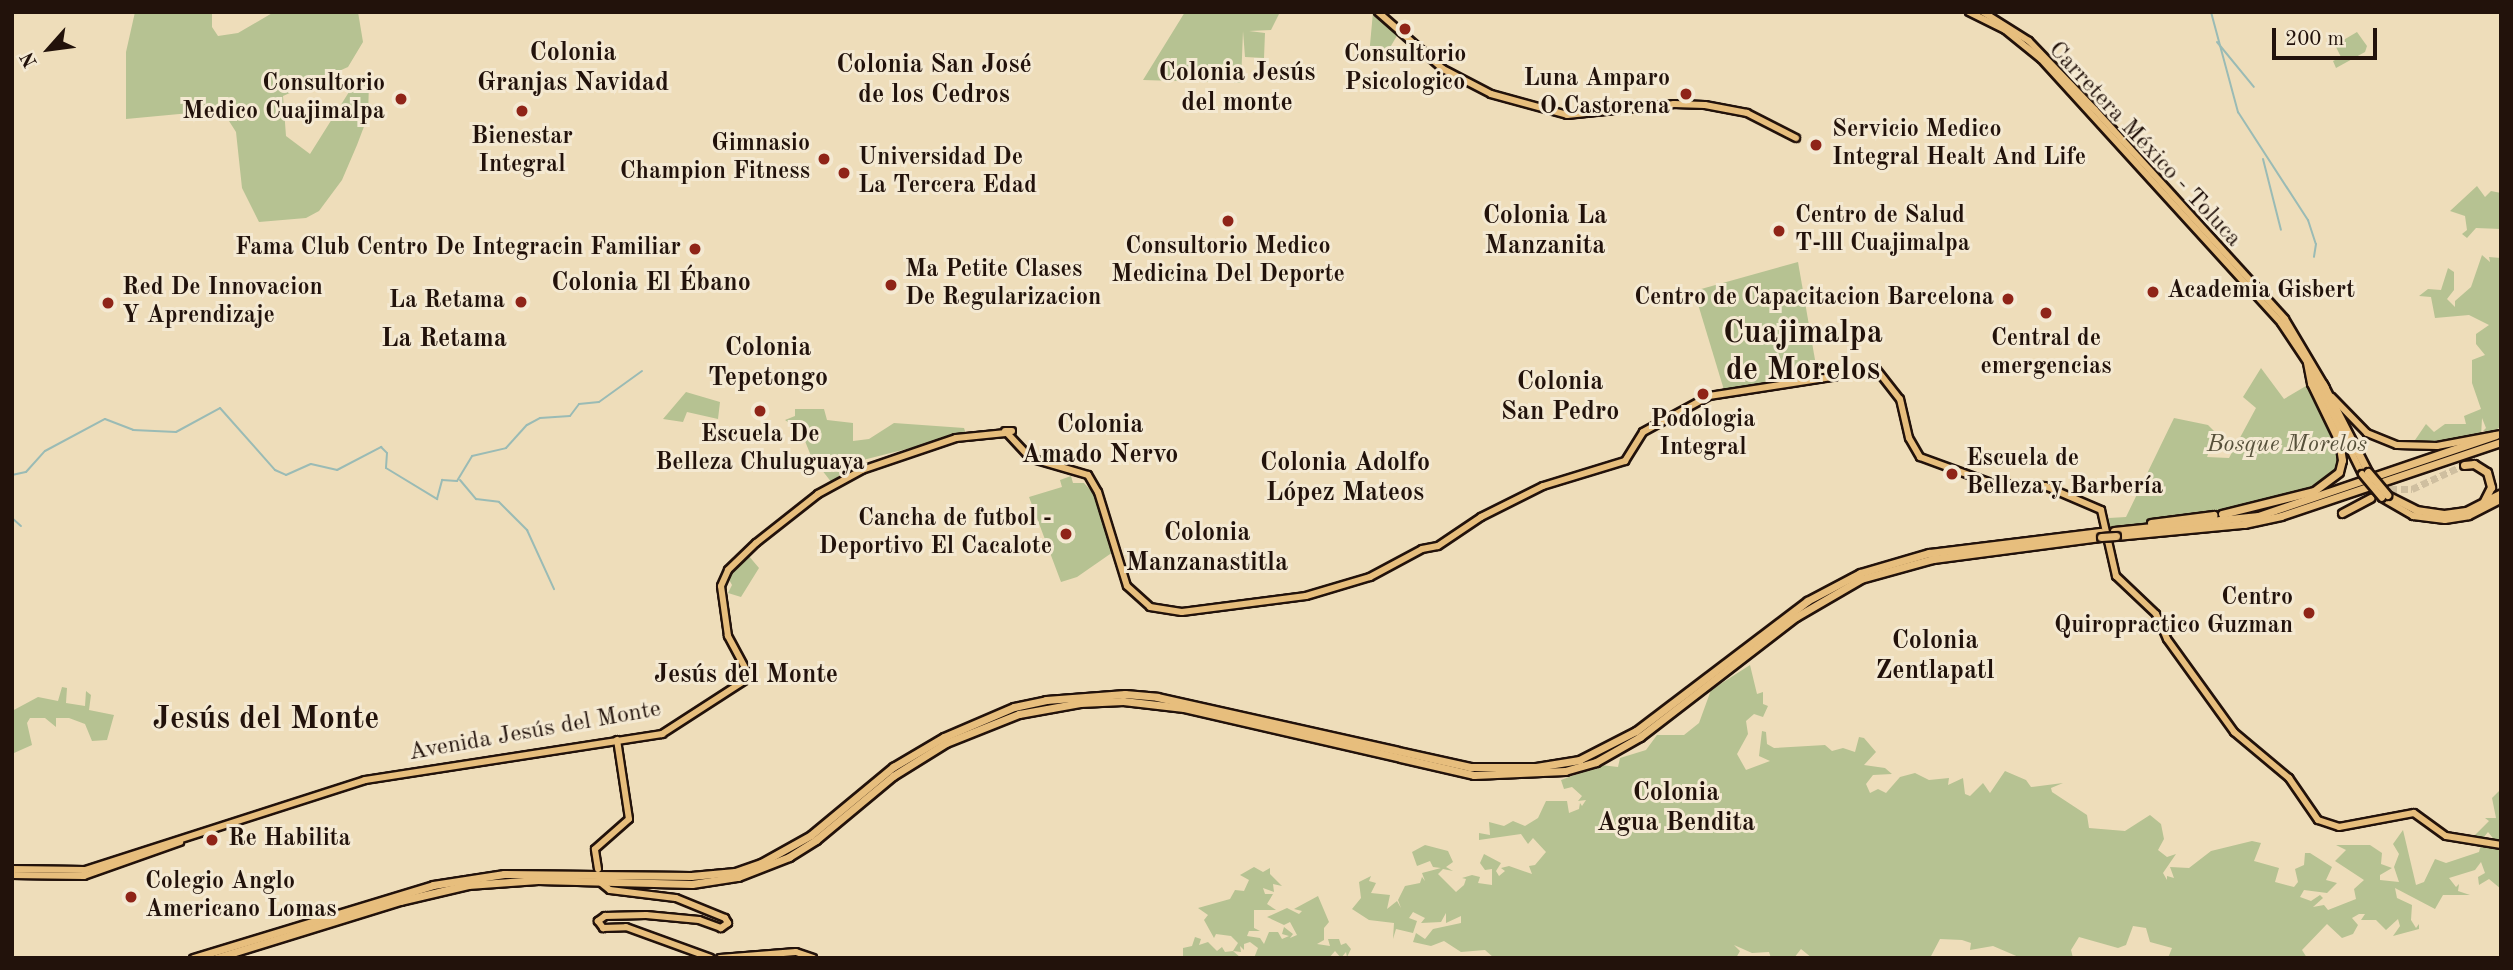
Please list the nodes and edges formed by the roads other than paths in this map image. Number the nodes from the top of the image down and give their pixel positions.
1 (1378, 12) edge
2 (1969, 12) edge
3 (1983, 12) edge
4 (1796, 138) dead end
5 (2238, 272) junction
6 (2251, 286) junction
7 (2307, 362) junction
8 (2323, 384) junction
9 (2498, 434) edge
10 (2501, 442) edge
11 (2464, 465) dead end
12 (2365, 473) junction
13 (2501, 493) edge
14 (2385, 496) junction
15 (2370, 498) tunnel mouth
16 (2501, 500) edge
17 (2479, 506) junction
18 (2342, 513) dead end
19 (2222, 514) dead end
20 (2213, 515) dead end
21 (2130, 529) junction
22 (2115, 533) junction
23 (2101, 535) junction
24 (617, 740) junction
25 (180, 842) junction
26 (2501, 845) edge
27 (12, 869) edge
28 (598, 869) dead end
29 (12, 875) edge
30 (601, 883) dead end
31 (192, 958) edge
32 (215, 958) edge
33 (710, 958) edge
34 (720, 958) edge
35 (813, 958) edge

1 - 4 main road
2 - 5 main road, Carretera México - Toluca
3 - 5 main road, Carretera México - Toluca
5 - 6 main road, Carretera México - Toluca
6 - 7 main road, Carretera México - Toluca
6 - 8 main road, Carretera México - Toluca
7 - 12 main road, Carretera México - Toluca
7 - 19 highway
8 - 9 main road, Carretera México - Toluca
8 - 12 highway
9 - 21 highway
10 - 22 highway
11 - 17 highway
12 - 14 highway, bridge
13 - 17 highway
14 - 16 main road
14 - 17 highway
15 - 18 highway
20 - 21 highway
21 - 22 highway
22 - 23 highway, bridge
23 - 31 highway
23 - 32 highway
24 - 25 main road, Avenida Jesús del Monte
24 - 26 main road, Avenida Jesús del Monte
24 - 28 main road
25 - 27 main road, Avenida Jesús del Monte
25 - 29 main road, Avenida Jesús del Monte
30 - 33 main road
34 - 35 main road

